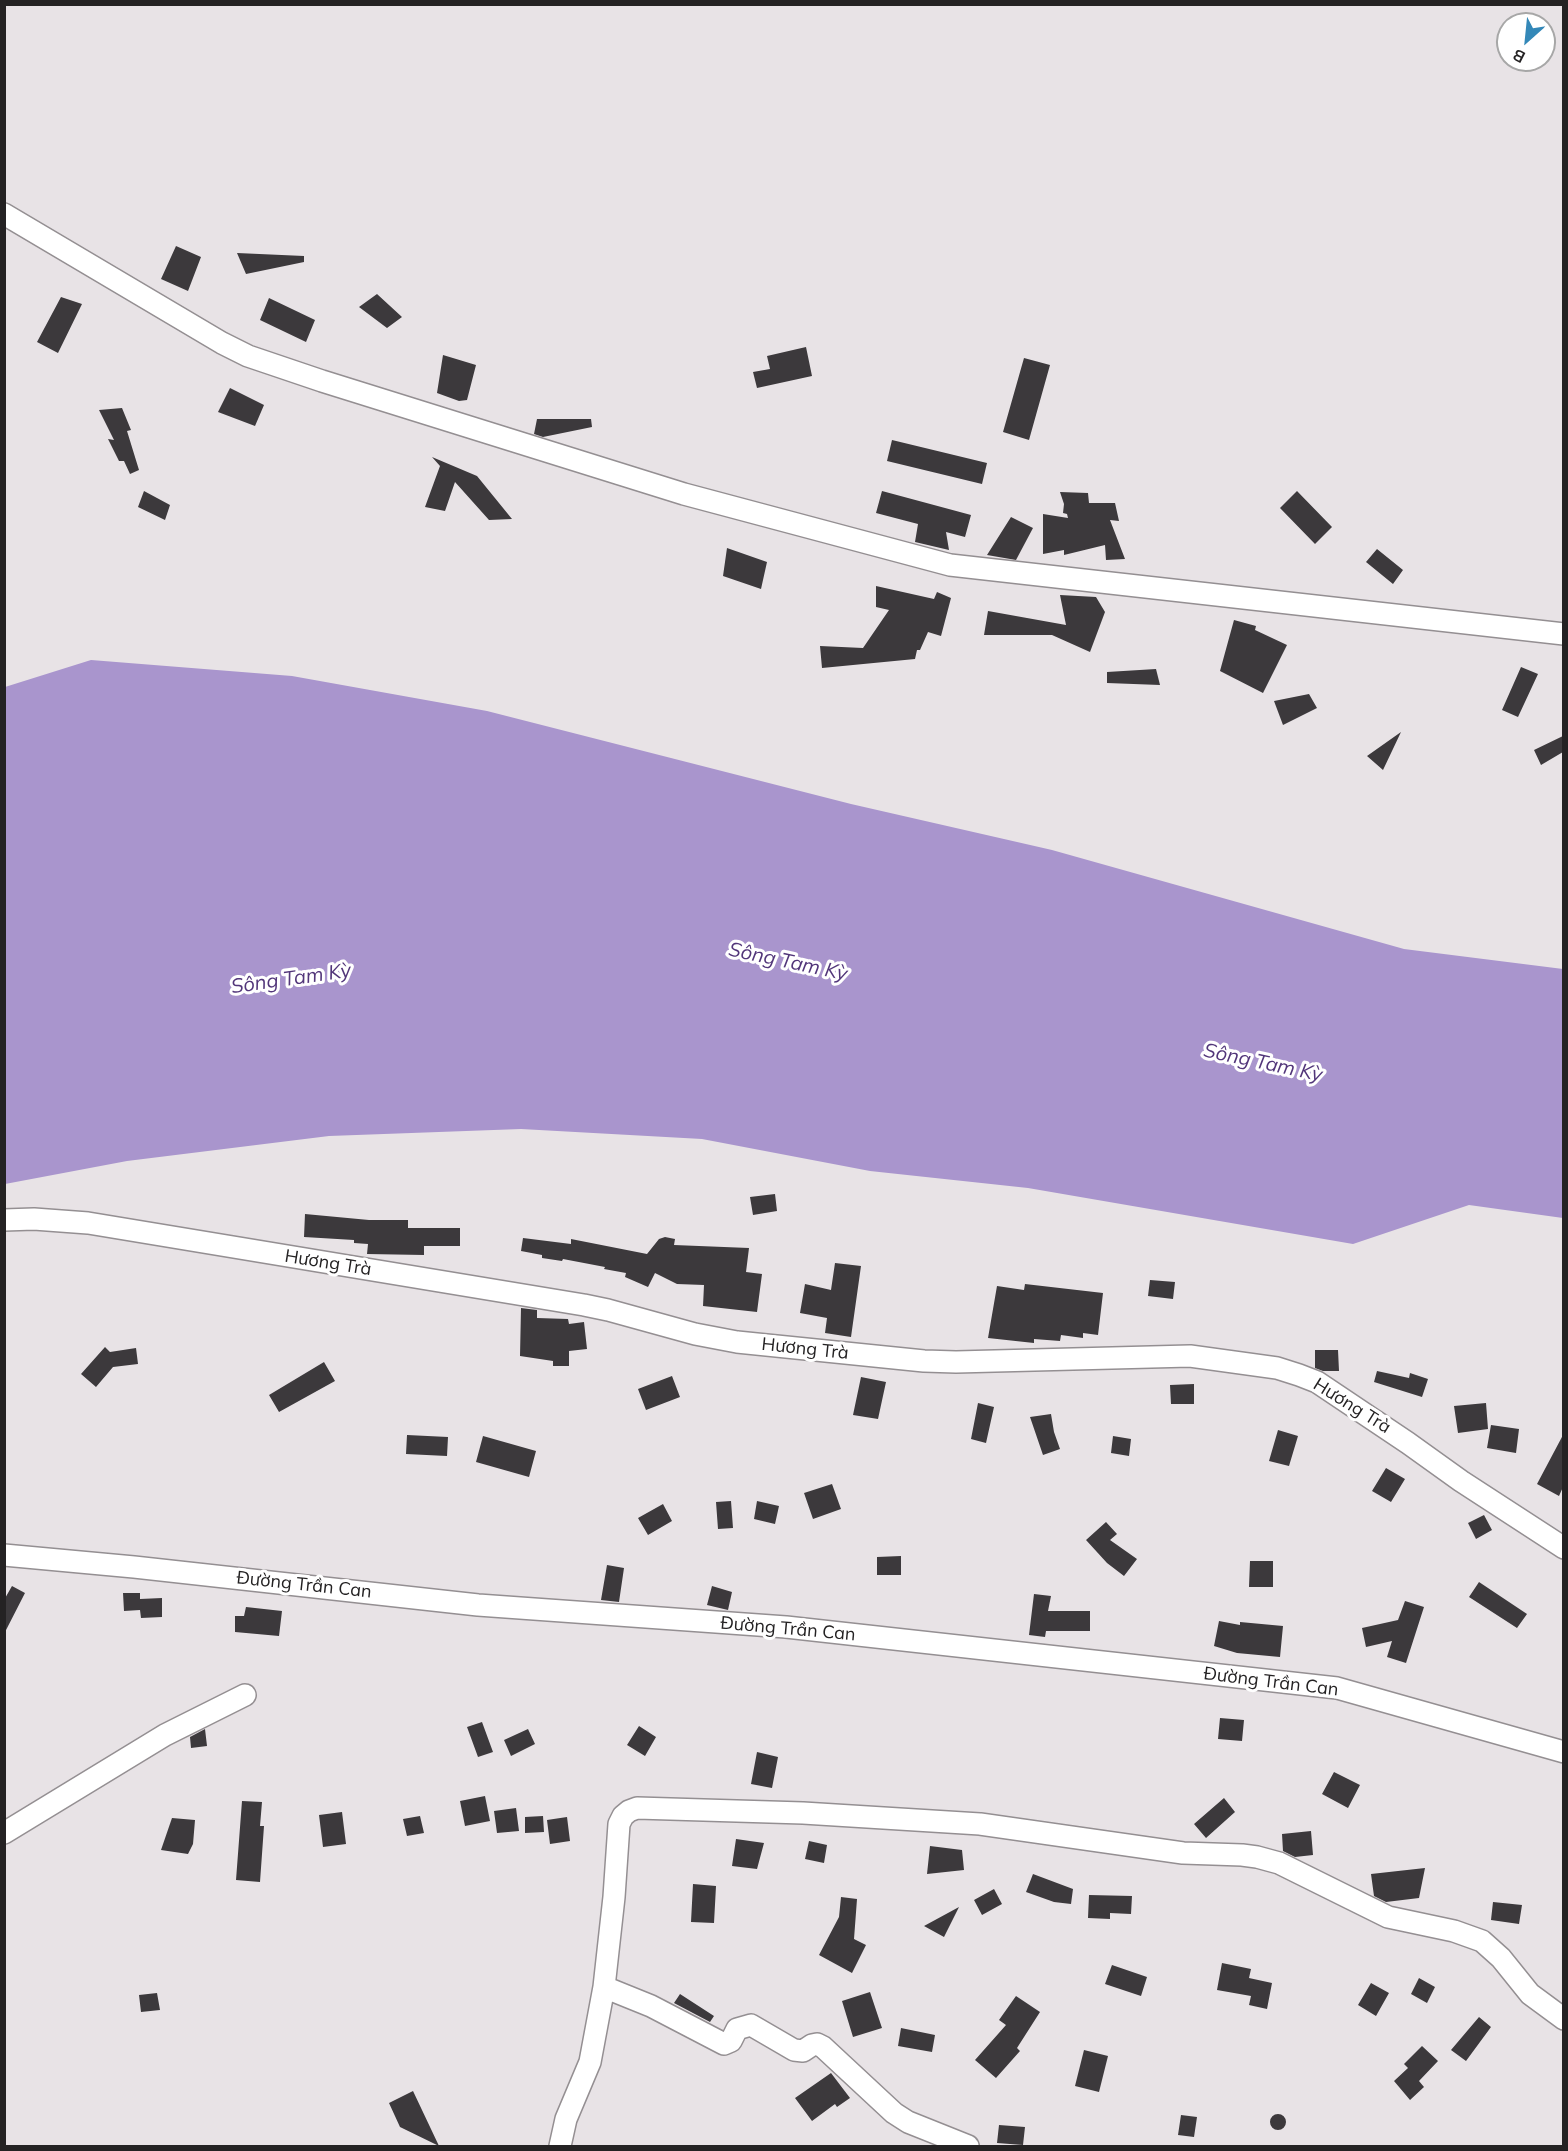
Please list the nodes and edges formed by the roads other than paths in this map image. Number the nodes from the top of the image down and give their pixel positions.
1 (4, 214) edge
2 (1563, 634) edge
3 (4, 1220) edge
4 (1563, 1548) edge
5 (4, 1555) edge
6 (245, 1695) dead end
7 (1563, 1752) edge
8 (4, 1833) edge
9 (604, 1987) junction
10 (1563, 2019) edge
11 (560, 2146) edge
12 (968, 2146) edge

1 - 2 street
3 - 4 street, Hương Trà
5 - 7 street, Đường Trần Can
6 - 8 street
9 - 10 street
9 - 11 street
9 - 12 street

